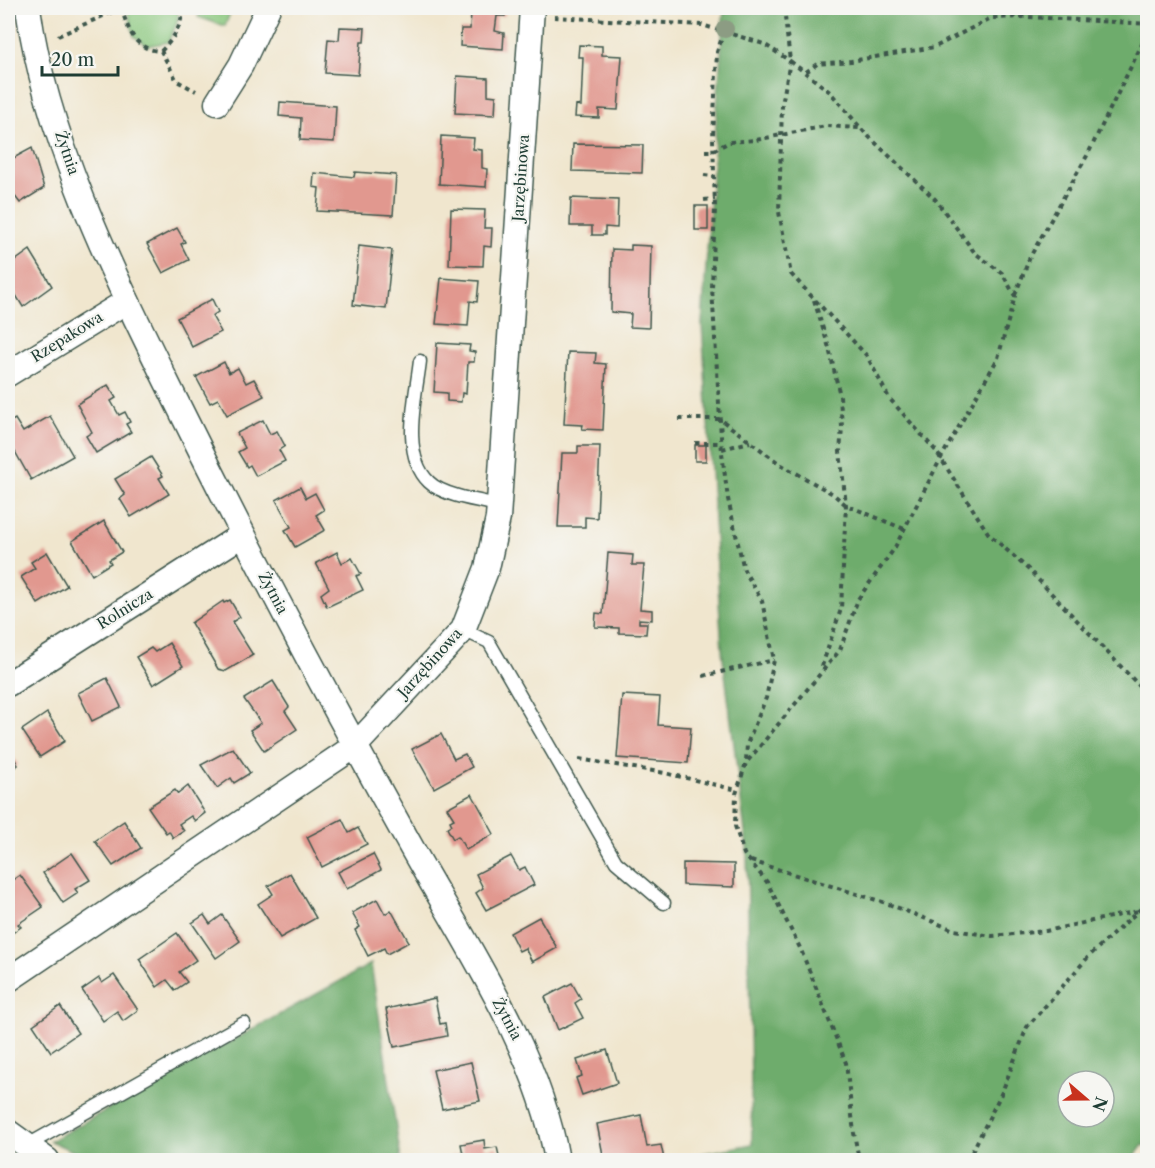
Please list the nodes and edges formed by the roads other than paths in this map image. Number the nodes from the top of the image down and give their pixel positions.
1 (28, 8) edge
2 (268, 8) edge
3 (532, 12) edge
4 (217, 104) road end
5 (127, 301) junction
6 (420, 361) dead end
7 (8, 374) edge
8 (499, 505) junction
9 (242, 535) junction
10 (463, 630) junction
11 (8, 684) edge
12 (355, 746) junction
13 (664, 903) dead end
14 (8, 980) edge
15 (244, 1023) dead end
16 (16, 1139) edge
17 (46, 1161) edge
18 (557, 1161) edge

1 - 5 street, Żytnia
2 - 4 street
3 - 8 street, Jarzębinowa
5 - 7 street, Rzepakowa
5 - 9 street, Żytnia
6 - 8 lane
8 - 10 street, Jarzębinowa
9 - 11 street, Rolnicza
9 - 12 street, Żytnia
10 - 12 street, Jarzębinowa
10 - 13 lane
12 - 14 street, Jarzębinowa
12 - 18 street, Żytnia
15 - 16 lane
16 - 17 street

